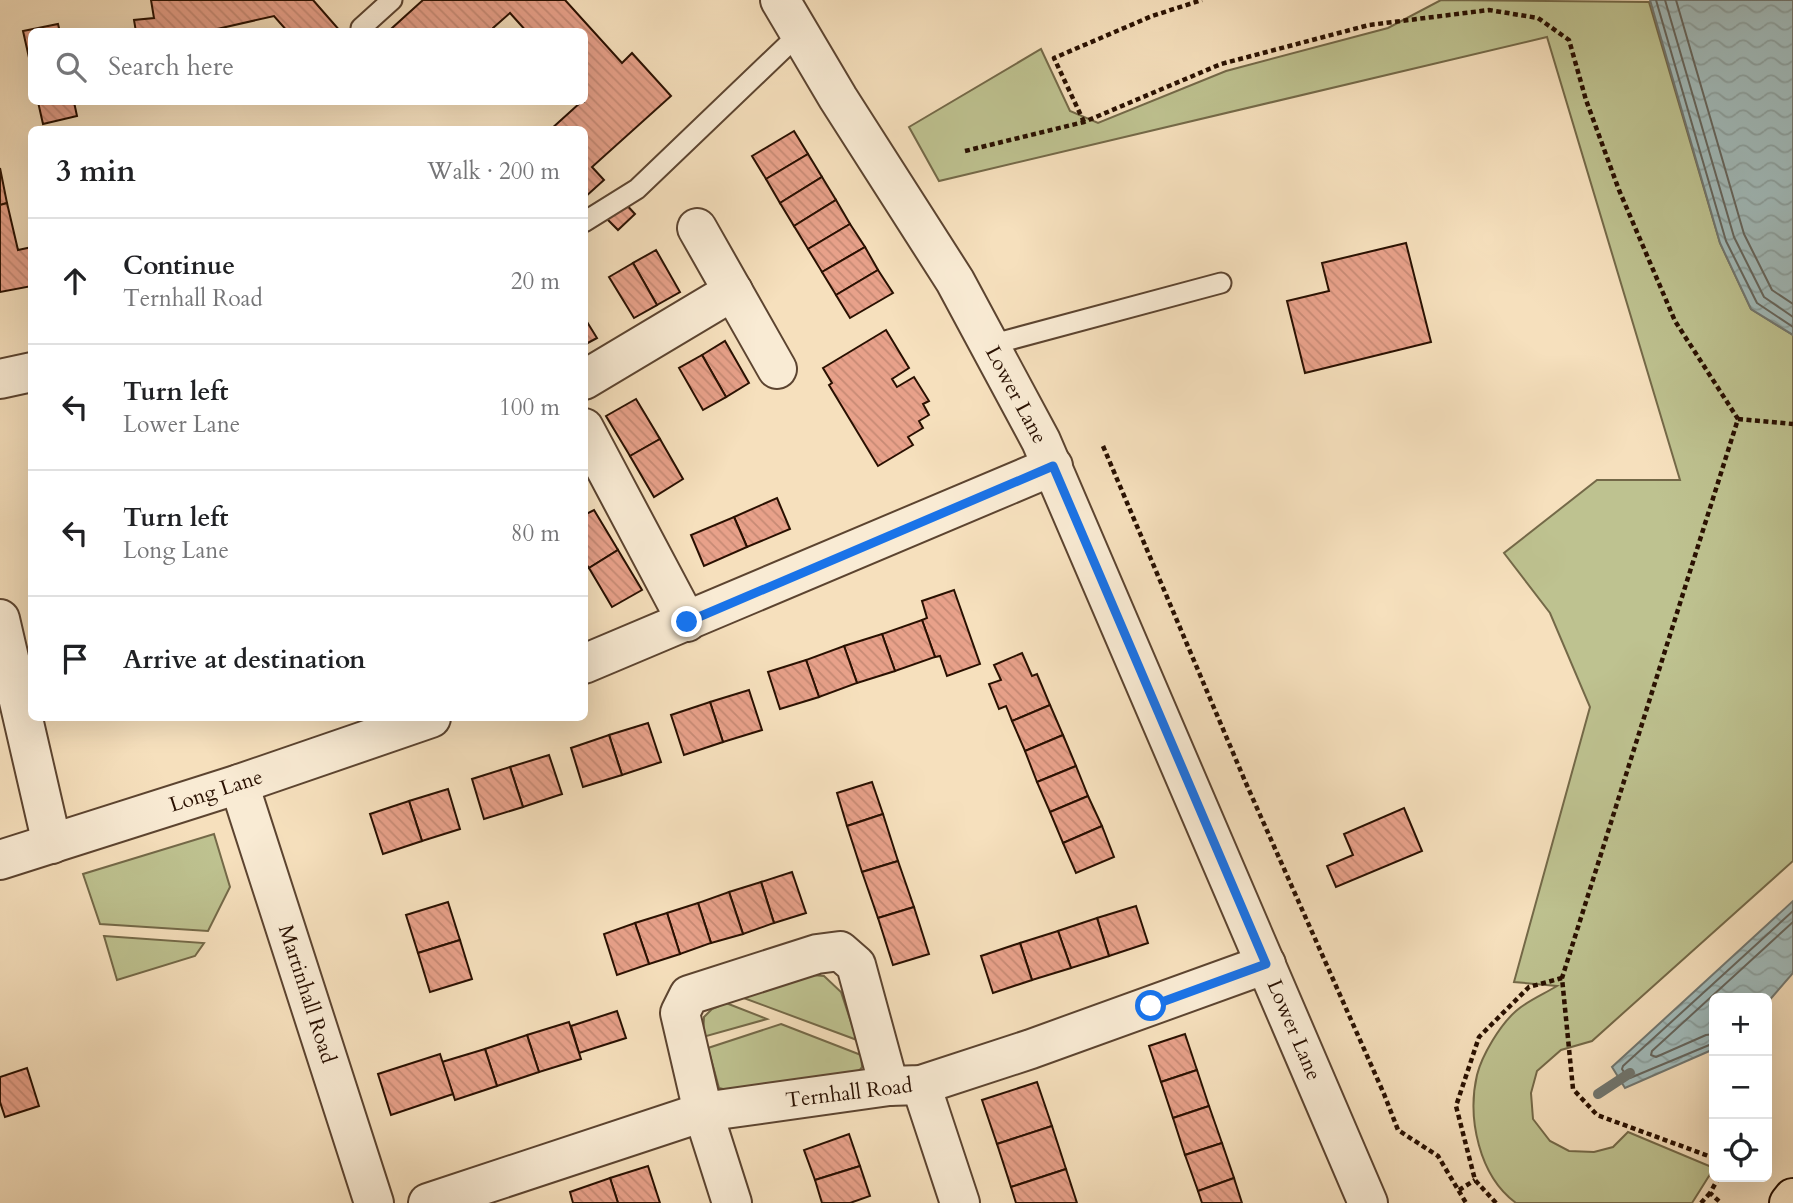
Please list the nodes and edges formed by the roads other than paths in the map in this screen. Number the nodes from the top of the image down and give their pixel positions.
1 (391, 0) edge
2 (780, 0) edge
3 (361, 28) dead end
4 (800, 33) junction
5 (588, 220) edge
6 (697, 228) dead end
7 (1221, 283) dead end
8 (733, 291) junction
9 (990, 345) junction
10 (777, 369) dead end
11 (28, 373) edge
12 (588, 378) edge
13 (0, 379) edge
14 (588, 436) edge
15 (1053, 466) junction
16 (0, 619) edge
17 (687, 622) junction
18 (588, 662) edge
19 (422, 721) edge
20 (239, 784) junction
21 (52, 844) junction
22 (0, 860) edge
23 (1266, 964) junction
24 (905, 1086) junction
25 (704, 1112) junction
26 (1793, 1198) edge
27 (374, 1203) edge
28 (428, 1203) edge
29 (732, 1203) edge
30 (960, 1203) edge
31 (1368, 1203) edge
32 (1789, 1203) edge

1 - 3 lane
2 - 4 street, Lower Lane
4 - 5 lane
4 - 9 street, Lower Lane
6 - 8 street
7 - 9 lane
8 - 10 street
8 - 12 street
9 - 15 street, Lower Lane
11 - 13 street
14 - 17 street
15 - 17 street
15 - 23 street, Lower Lane
16 - 21 street
17 - 18 street
19 - 20 street, Long Lane
20 - 21 street, Long Lane
20 - 27 street, Martinhall Road
21 - 22 street, Long Lane
23 - 24 street, Ternhall Road
23 - 31 street, Lower Lane
24 - 25 street, Ternhall Road
24 - 25 street
24 - 30 street
25 - 28 street, Ternhall Road
25 - 29 street
26 - 32 highway

